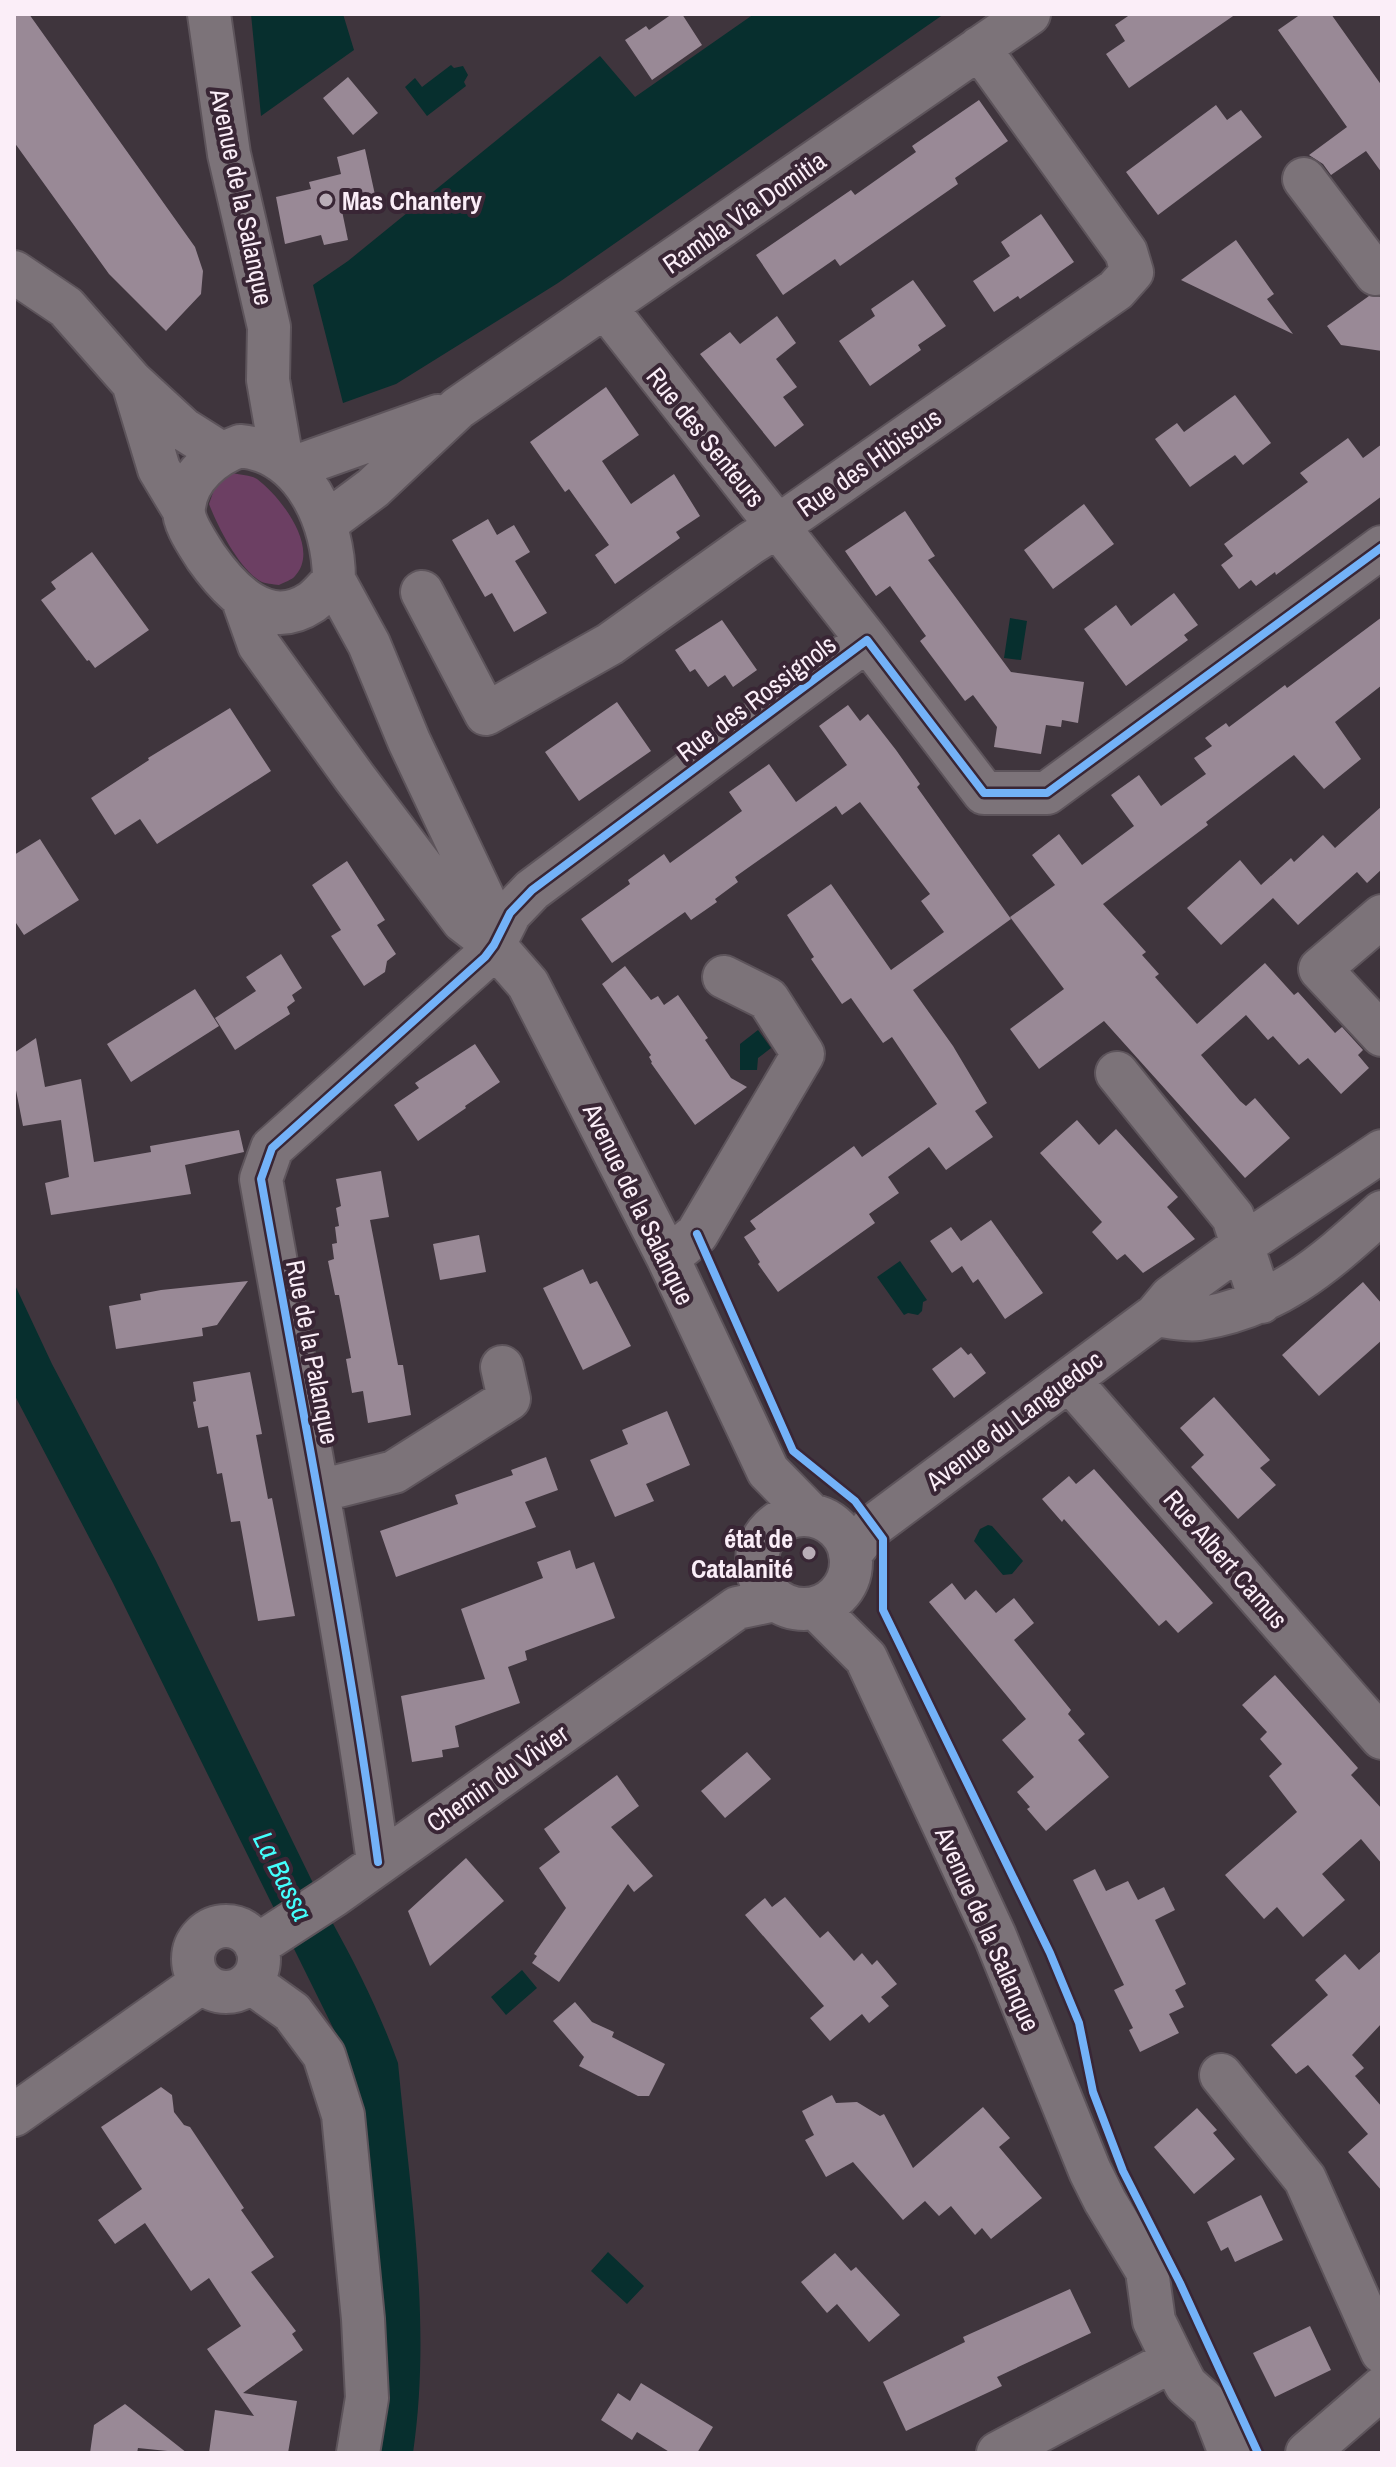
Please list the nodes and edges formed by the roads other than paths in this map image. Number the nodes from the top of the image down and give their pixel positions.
1 (209, 14) edge
2 (1029, 14) edge
3 (979, 48) junction
4 (1304, 179) dead end
5 (1382, 270) edge
6 (14, 272) edge
7 (606, 308) junction
8 (268, 380) junction
9 (132, 382) junction
10 (458, 408) junction
11 (230, 449) junction
12 (287, 465) junction
13 (183, 509) junction
14 (326, 523) junction
15 (778, 526) junction
16 (1382, 547) edge
17 (334, 580) junction
18 (422, 592) dead end
19 (243, 600) junction
20 (867, 640) junction
21 (409, 741) junction
22 (355, 778) junction
23 (1382, 916) edge
24 (494, 945) junction
25 (724, 977) dead end
26 (1382, 1035) edge
27 (1117, 1073) dead end
28 (1382, 1151) edge
29 (1382, 1212) edge
30 (1241, 1246) junction
31 (668, 1258) junction
32 (1261, 1302) junction
33 (1156, 1315) junction
34 (502, 1367) dead end
35 (1069, 1380) junction
36 (768, 1471) junction
37 (319, 1491) junction
38 (770, 1529) junction
39 (845, 1538) junction
40 (757, 1594) junction
41 (816, 1608) junction
42 (866, 1658) junction
43 (1382, 1738) edge
44 (378, 1862) junction
45 (261, 1954) junction
46 (202, 1982) junction
47 (1221, 2075) dead end
48 (14, 2115) edge
49 (1382, 2352) edge
50 (1179, 2373) junction
51 (1382, 2388) edge
52 (358, 2453) edge
53 (998, 2453) edge
54 (1215, 2453) edge
55 (1230, 2453) edge
56 (1307, 2453) edge

1 - 8 street, Avenue de la Salanque
2 - 3 street, Rambla Via Domitia
3 - 7 street, Rambla Via Domitia
3 - 15 street, Rue des Hibiscus
4 - 5 street
6 - 9 street
7 - 10 street, Rambla Via Domitia
7 - 15 street, Rue des Senteurs
8 - 11 street, Avenue de la Salanque
8 - 12 street, Avenue de la Salanque
9 - 11 street
9 - 13 street
10 - 12 street, Rambla Via Domitia
10 - 14 street, Rambla Via Domitia
11 - 12 street
11 - 13 street
12 - 14 street
13 - 19 street
14 - 17 street
15 - 18 street, Rue des Hibiscus
15 - 20 street, Rue des Senteurs
16 - 20 street, Rue des Rossignols
17 - 19 street
17 - 21 street
19 - 22 street, Avenue de la Salanque
20 - 24 street, Rue des Rossignols
21 - 22 street
21 - 24 street
22 - 24 street, Avenue de la Salanque
23 - 26 street
24 - 31 street, Avenue de la Salanque
24 - 37 street, Rue de la Palanque
25 - 31 street
27 - 30 street
28 - 30 street, Avenue du Languedoc
29 - 32 street
30 - 32 street
30 - 33 street, Avenue du Languedoc
31 - 36 street, Avenue de la Salanque
32 - 33 street
33 - 35 street, Avenue du Languedoc
34 - 37 street
35 - 39 street, Avenue du Languedoc
35 - 43 street, Rue Albert Camus
36 - 38 street, Avenue de la Salanque
36 - 39 street, Avenue de la Salanque
37 - 44 street, Rue de la Palanque
38 - 39 street
38 - 40 street
39 - 41 street
39 - 42 street, Avenue de la Salanque
40 - 41 street
40 - 44 street, Chemin du Vivier
41 - 42 street, Avenue de la Salanque
42 - 50 street, Avenue de la Salanque
44 - 45 street, Chemin du Vivier
45 - 46 street
45 - 46 street
45 - 52 street
46 - 48 street
47 - 49 street
50 - 53 street
50 - 54 street, Avenue de la Salanque
50 - 55 street, Avenue de la Salanque
51 - 56 street

